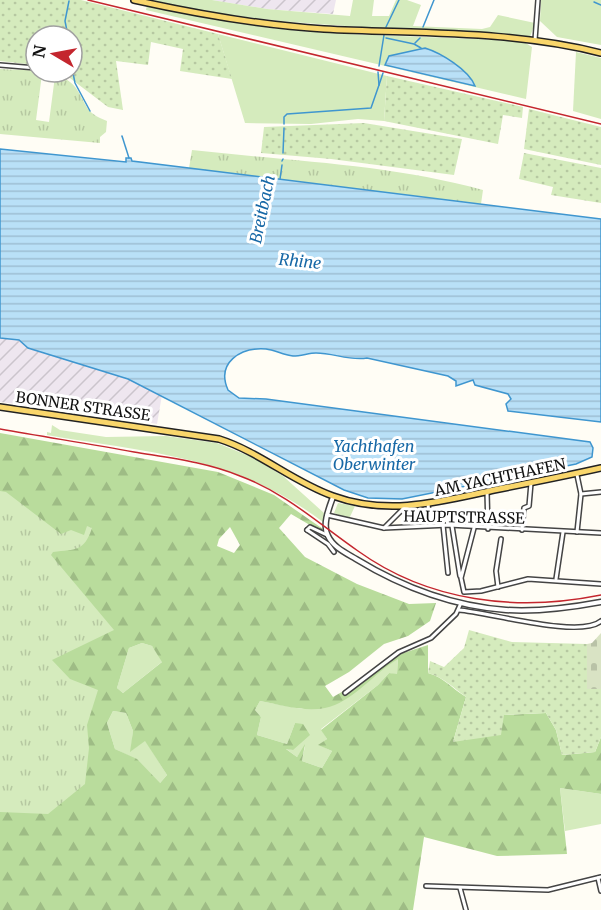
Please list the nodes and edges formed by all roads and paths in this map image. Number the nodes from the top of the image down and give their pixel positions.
1 (134, 0) edge
2 (538, 0) edge
3 (535, 40) junction
4 (601, 52) edge
5 (0, 65) edge
6 (24, 67) edge
7 (0, 407) edge
8 (162, 429) joint
9 (601, 468) edge
10 (576, 473) junction
11 (531, 483) junction
12 (487, 492) junction
13 (601, 492) edge
14 (581, 494) junction
15 (333, 497) junction
16 (428, 504) junction
17 (405, 507) junction
18 (327, 515) junction
19 (430, 525) junction
20 (443, 525) junction
21 (452, 525) junction
22 (384, 528) junction
23 (474, 528) junction
24 (488, 529) junction
25 (520, 530) junction
26 (563, 532) junction
27 (577, 532) junction
28 (601, 533) edge
29 (327, 535) junction
30 (501, 539) dead end
31 (334, 552) dead end
32 (448, 573) dead end
33 (461, 578) junction
34 (556, 579) junction
35 (601, 584) edge
36 (498, 587) junction
37 (601, 602) edge
38 (461, 603) junction
39 (459, 610) junction
40 (601, 621) edge
41 (345, 693) dead end
42 (599, 877) edge
43 (426, 886) dead end
44 (460, 888) junction
45 (601, 891) edge
46 (466, 910) edge

1 - 3 main road
2 - 3 street
3 - 4 main road
5 - 6 street
7 - 8 main road, BONNER STRASSE
8 - 15 main road, AM YACHTHAFEN
9 - 10 main road, AM YACHTHAFEN
10 - 11 main road, AM YACHTHAFEN
10 - 14 street
11 - 12 main road, AM YACHTHAFEN
11 - 25 street
12 - 16 main road, AM YACHTHAFEN
12 - 24 street
13 - 14 street
14 - 27 street
15 - 17 main road, AM YACHTHAFEN
15 - 18 street
16 - 17 main road, AM YACHTHAFEN
16 - 19 street
17 - 22 street
18 - 22 street, HAUPTSTRASSE
18 - 29 street
19 - 20 street, HAUPTSTRASSE
19 - 22 street, HAUPTSTRASSE
20 - 21 street, HAUPTSTRASSE
20 - 32 street
21 - 23 street, HAUPTSTRASSE
21 - 33 street
23 - 24 street, HAUPTSTRASSE
23 - 33 street
24 - 25 street, HAUPTSTRASSE
25 - 26 street, HAUPTSTRASSE
26 - 27 street, HAUPTSTRASSE
26 - 34 street
27 - 28 street, HAUPTSTRASSE
29 - 31 street
29 - 38 street
30 - 36 street
33 - 36 street
34 - 35 street
34 - 36 street
37 - 38 street
38 - 39 street
39 - 40 street
39 - 41 street
42 - 44 street
42 - 45 street
43 - 44 street
44 - 46 street

